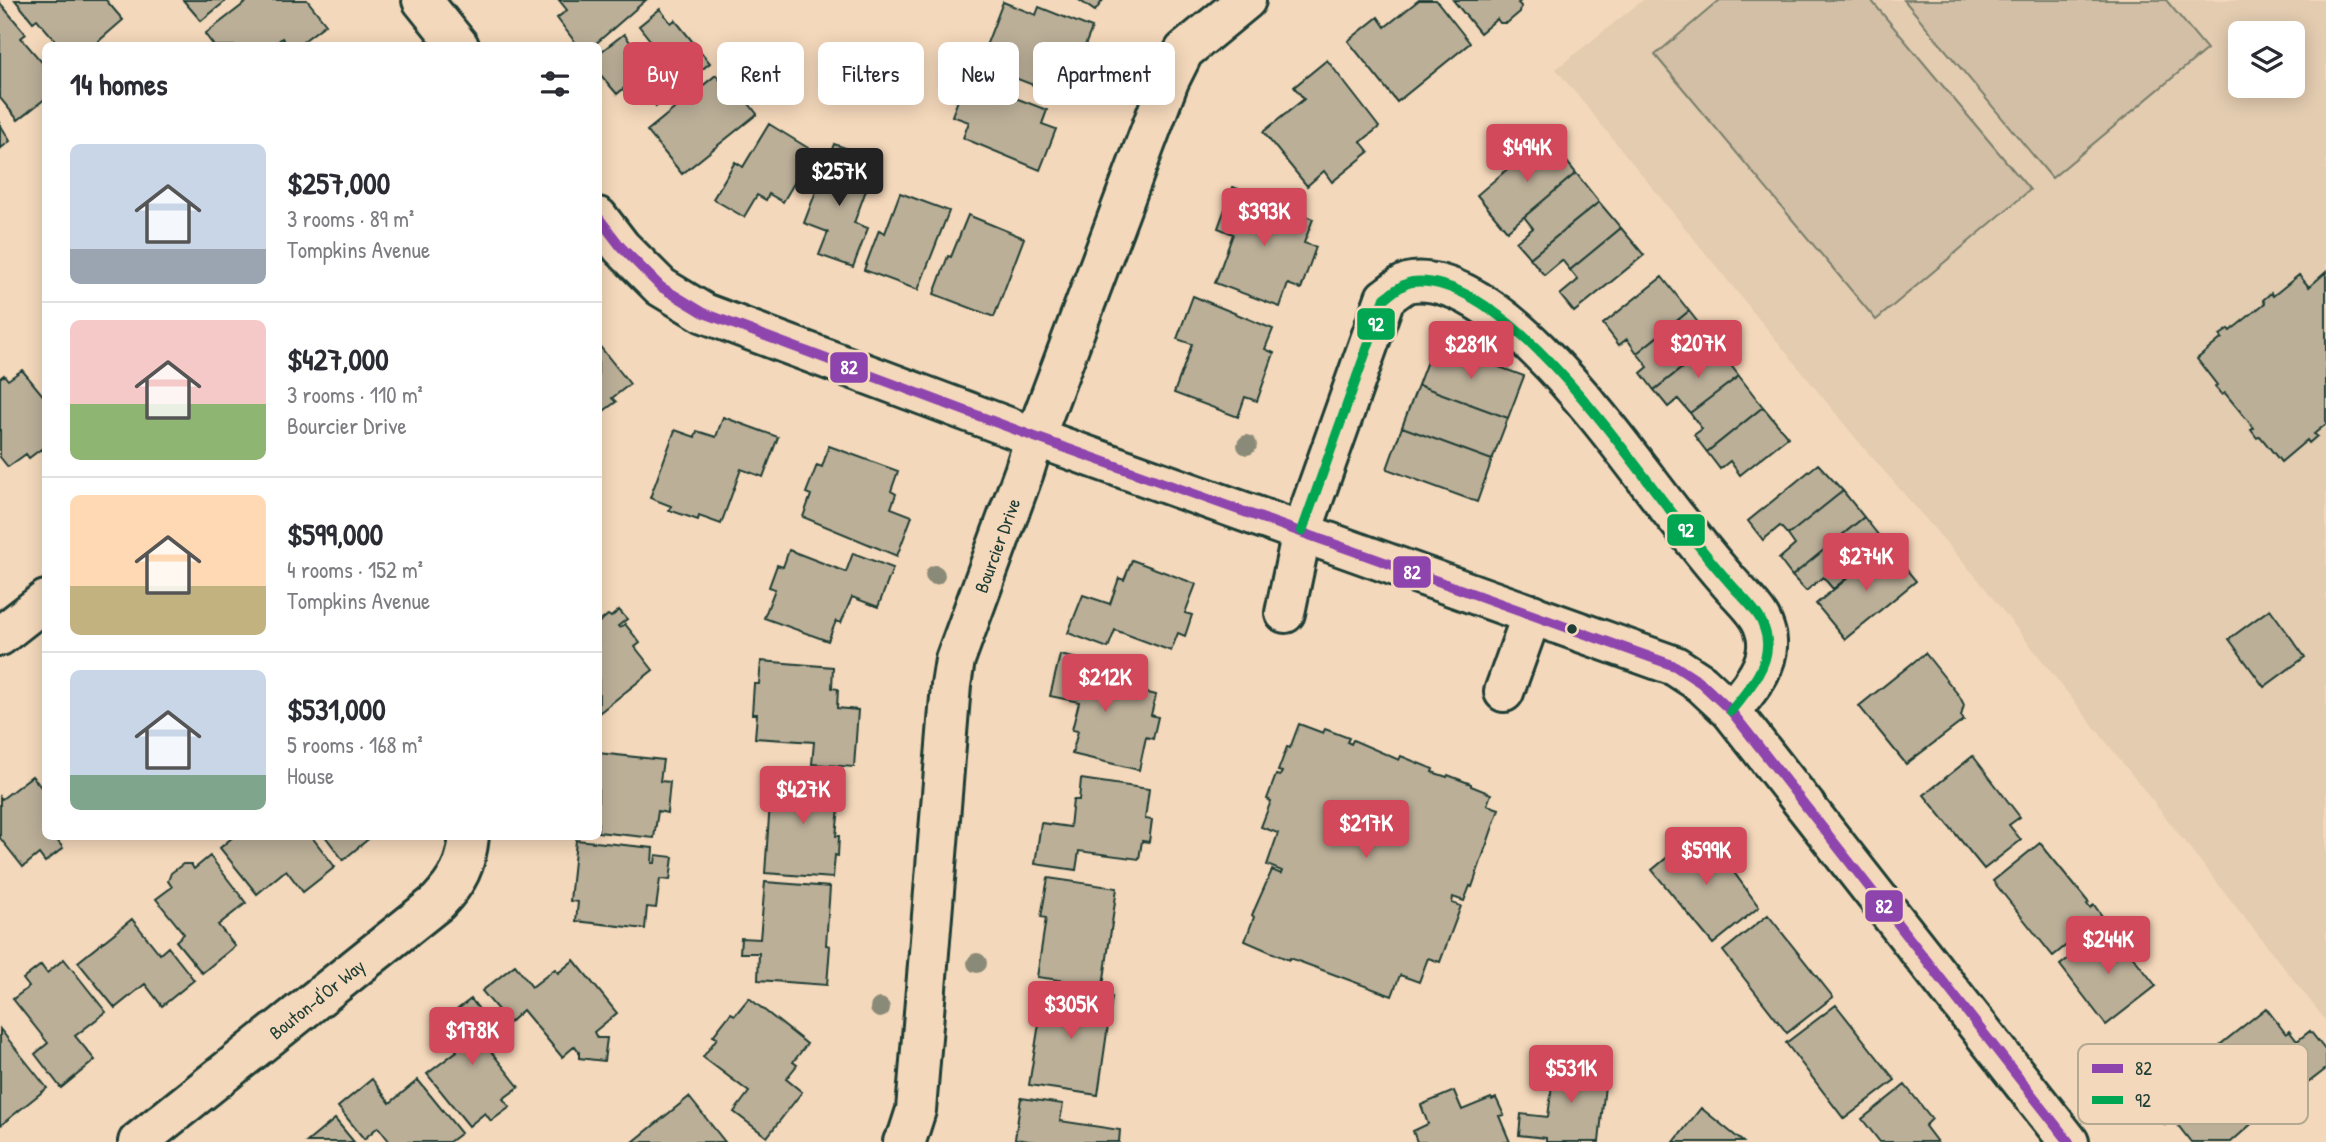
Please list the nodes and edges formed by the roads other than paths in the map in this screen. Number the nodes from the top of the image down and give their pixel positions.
1 (422, 0) edge
2 (1246, 0) edge
3 (456, 42) edge
4 (602, 222) edge
5 (1035, 437) junction
6 (1302, 531) junction
7 (42, 603) edge
8 (1285, 613) dead end
9 (1532, 614) junction
10 (0, 636) edge
11 (1504, 692) dead end
12 (1731, 711) junction
13 (469, 840) edge
14 (138, 1142) edge
15 (903, 1142) edge
16 (2069, 1142) edge

1 - 3 street
2 - 5 street, Bourcier Drive
4 - 5 street
5 - 6 street
5 - 15 street, Bourcier Drive
6 - 8 street
6 - 9 street
6 - 12 street
7 - 10 street
9 - 11 street
9 - 12 street
12 - 16 street
13 - 14 street, Bouton-d'Or Way

